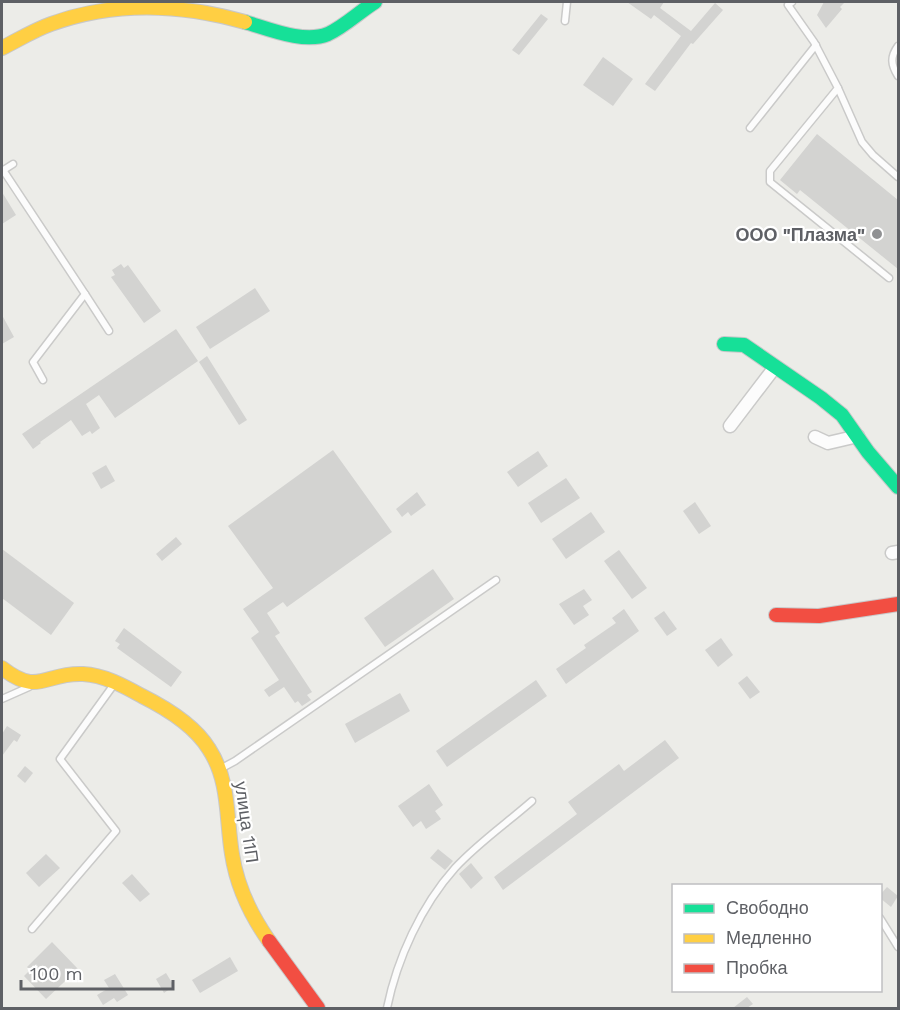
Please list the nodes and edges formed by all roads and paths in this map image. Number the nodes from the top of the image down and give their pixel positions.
1 (375, 2) edge
2 (567, 2) edge
3 (788, 3) edge
4 (565, 21) dead end
5 (816, 45) junction
6 (898, 46) edge
7 (2, 48) edge
8 (898, 76) edge
9 (838, 88) junction
10 (750, 128) dead end
11 (13, 164) dead end
12 (2, 170) edge
13 (898, 177) edge
14 (889, 278) dead end
15 (85, 294) junction
16 (109, 330) dead end
17 (724, 344) dead end
18 (775, 367) junction
19 (43, 380) dead end
20 (730, 426) dead end
21 (858, 436) junction
22 (815, 437) dead end
23 (898, 487) edge
24 (496, 580) dead end
25 (898, 604) edge
26 (776, 615) dead end
27 (2, 668) edge
28 (115, 683) junction
29 (32, 685) junction
30 (2, 699) edge
31 (220, 769) junction
32 (532, 801) dead end
33 (882, 921) edge
34 (32, 929) dead end
35 (898, 947) edge
36 (318, 1008) edge
37 (387, 1008) edge

1 - 7 street
2 - 4 lane
3 - 5 lane
5 - 9 lane
5 - 10 lane
6 - 8 lane
9 - 13 lane
9 - 14 lane
11 - 12 lane
12 - 15 lane
15 - 16 lane
15 - 19 lane
17 - 18 street
18 - 20 street
18 - 21 street
21 - 22 street
21 - 23 street
24 - 31 lane
25 - 26 street
27 - 29 street
28 - 29 street, улица 11П
28 - 31 street, улица 11П
28 - 34 lane
29 - 30 lane
31 - 36 street, улица 11П
32 - 37 lane
33 - 35 lane

